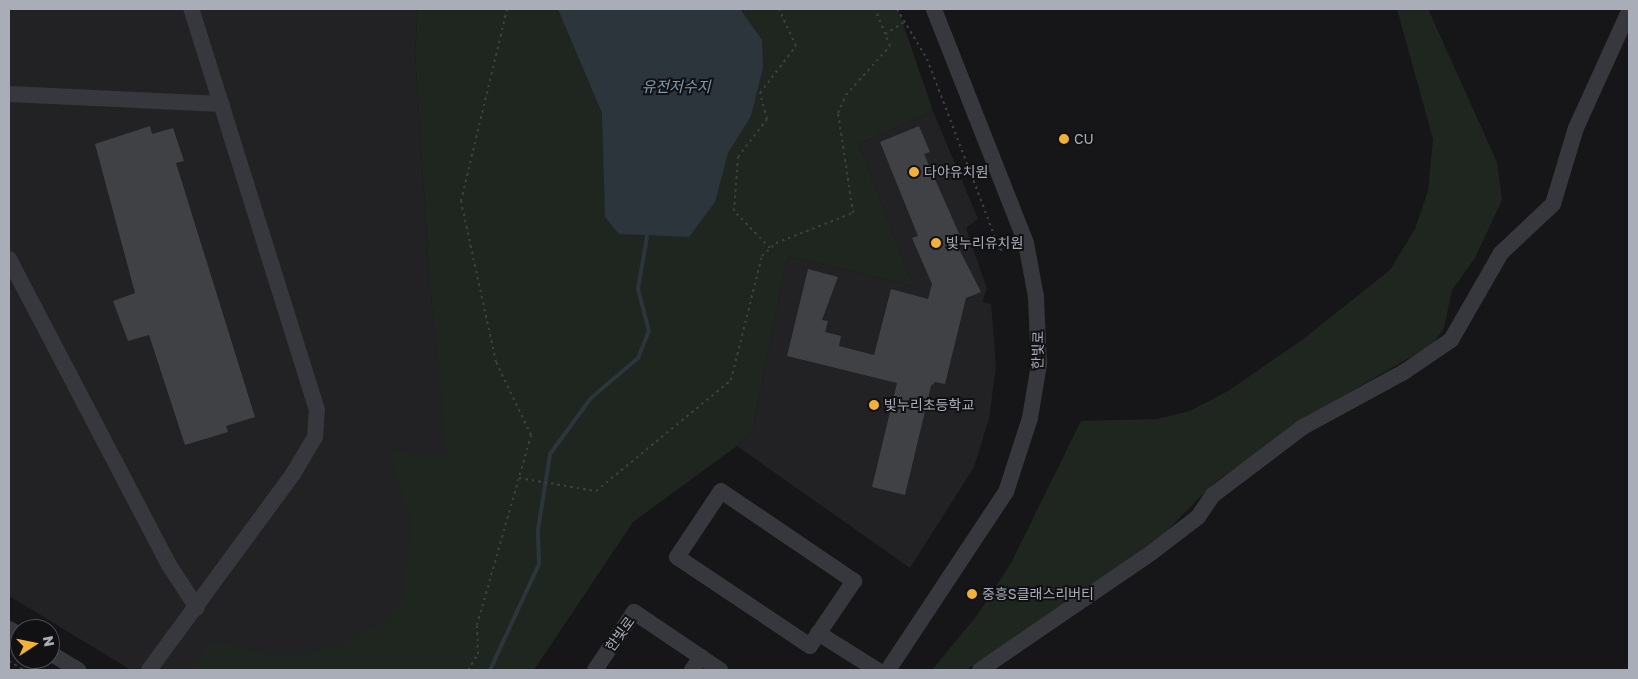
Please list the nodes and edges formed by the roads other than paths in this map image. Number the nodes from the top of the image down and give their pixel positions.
1 (191, 9) edge
2 (934, 9) edge
3 (1629, 11) edge
4 (9, 94) edge
5 (222, 104) junction
6 (9, 259) edge
7 (197, 608) junction
8 (818, 633) junction
9 (60, 659) edge
10 (696, 664) edge
11 (78, 670) edge
12 (149, 670) edge
13 (595, 670) edge
14 (720, 670) edge
15 (877, 670) edge
16 (888, 670) edge
17 (980, 670) edge

1 - 5 street
2 - 16 street, 한빛로
3 - 17 street
4 - 5 street
5 - 7 street
6 - 7 street
7 - 12 street
8 - 8 street
8 - 15 street
9 - 11 street
10 - 13 street, 한빛로
10 - 14 street, 한빛로

